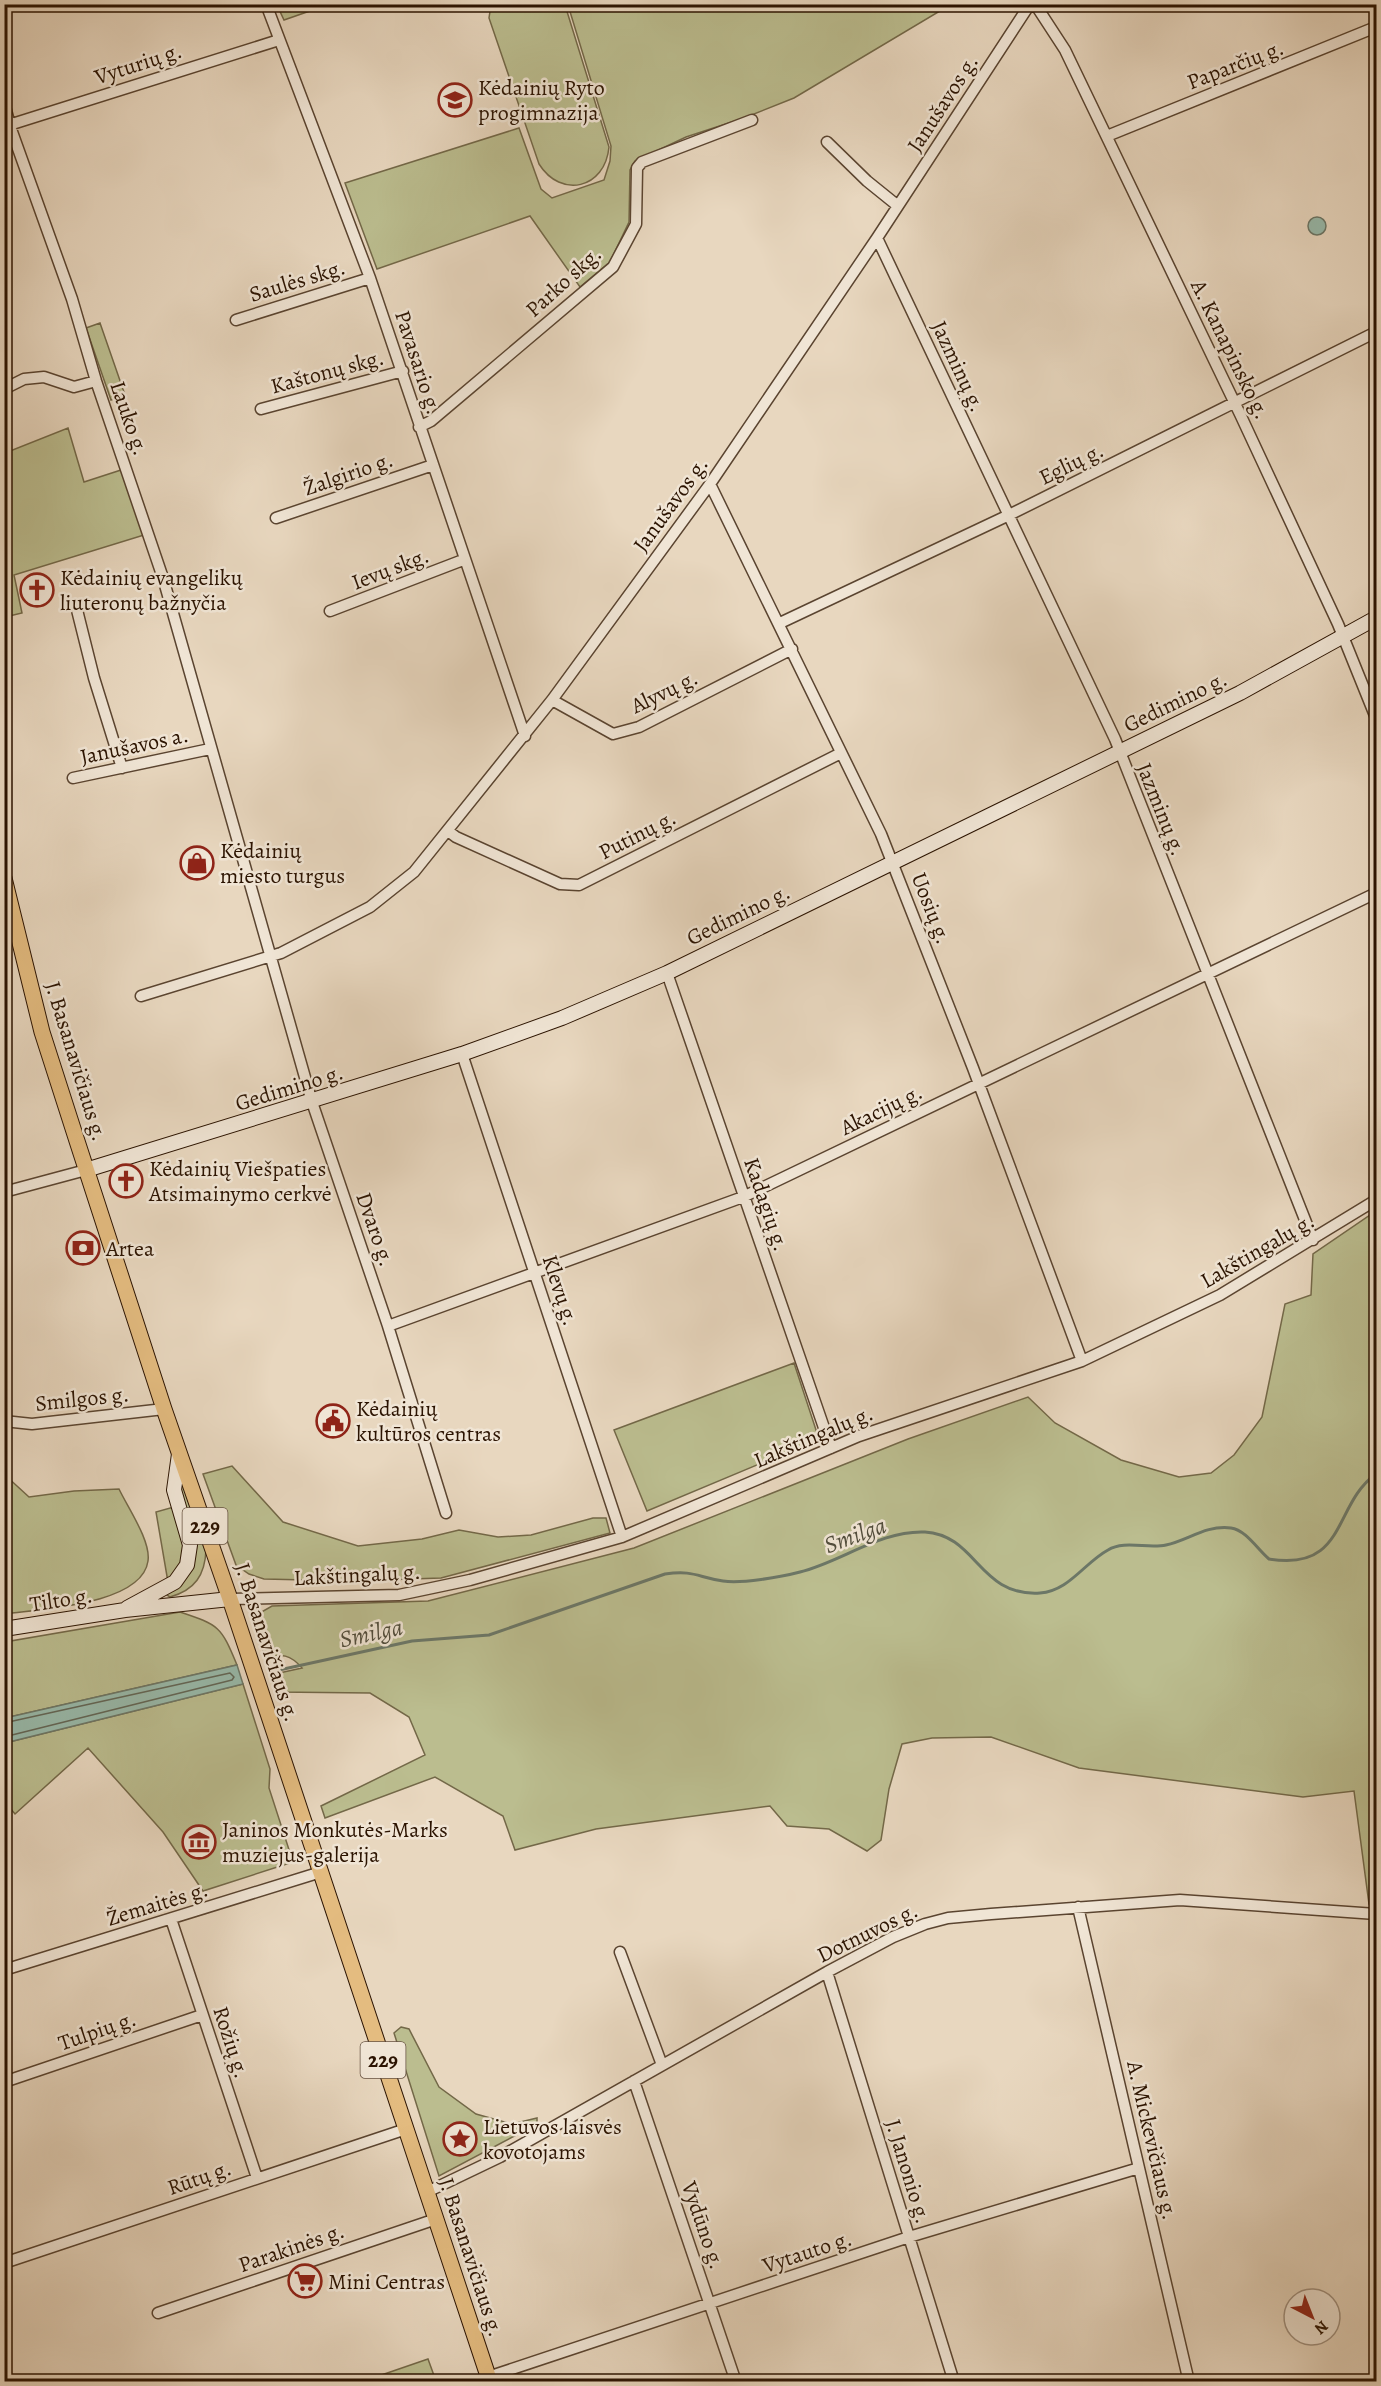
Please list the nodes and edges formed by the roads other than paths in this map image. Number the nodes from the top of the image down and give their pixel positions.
1 (266, 4) edge
2 (1030, 4) edge
3 (1035, 4) edge
4 (1377, 27) edge
5 (279, 40) junction
6 (4, 103) edge
7 (752, 120) dead end
8 (9, 124) junction
9 (1107, 136) junction
10 (827, 142) dead end
11 (898, 206) junction
12 (877, 238) junction
13 (370, 278) junction
14 (236, 320) dead end
15 (1377, 333) edge
16 (403, 371) junction
17 (96, 381) junction
18 (4, 389) edge
19 (1236, 404) junction
20 (261, 409) dead end
21 (419, 427) junction
22 (433, 465) junction
23 (710, 484) junction
24 (1009, 515) junction
25 (276, 518) dead end
26 (463, 560) junction
27 (77, 610) dead end
28 (330, 611) dead end
29 (1377, 618) edge
30 (780, 623) junction
31 (1342, 637) junction
32 (792, 649) junction
33 (552, 700) junction
34 (1377, 718) edge
35 (525, 736) junction
36 (210, 748) junction
37 (1119, 751) junction
38 (841, 753) junction
39 (122, 768) junction
40 (73, 777) dead end
41 (448, 831) junction
42 (893, 862) junction
43 (4, 878) edge
44 (1377, 893) edge
45 (271, 957) junction
46 (667, 973) junction
47 (1207, 974) junction
48 (141, 996) dead end
49 (462, 1054) junction
50 (978, 1084) junction
51 (312, 1102) junction
52 (86, 1170) junction
53 (4, 1192) edge
54 (743, 1197) junction
55 (1377, 1200) edge
56 (1313, 1240) junction
57 (535, 1275) junction
58 (388, 1326) junction
59 (1082, 1361) junction
60 (164, 1409) junction
61 (4, 1421) edge
62 (831, 1448) junction
63 (179, 1454) junction
64 (446, 1513) dead end
65 (622, 1538) junction
66 (230, 1599) junction
67 (125, 1610) junction
68 (4, 1629) edge
69 (321, 1872) junction
70 (1078, 1907) junction
71 (1377, 1914) edge
72 (171, 1919) junction
73 (620, 1952) dead end
74 (4, 1970) edge
75 (827, 1972) junction
76 (202, 2015) junction
77 (662, 2065) junction
78 (634, 2081) junction
79 (4, 2082) edge
80 (406, 2128) junction
81 (1139, 2168) junction
82 (257, 2178) junction
83 (428, 2192) junction
84 (436, 2219) junction
85 (909, 2237) junction
86 (4, 2263) edge
87 (711, 2303) junction
88 (158, 2313) dead end
89 (489, 2379) edge
90 (736, 2382) edge
91 (954, 2382) edge
92 (1189, 2382) edge

1 - 5 street, Pavasario g.
2 - 11 street, Janušavos g.
3 - 9 street, A. Kanapinsko g.
4 - 9 street, Paparčių g.
5 - 8 street, Vyturių g.
5 - 13 street, Pavasario g.
6 - 8 street, Lauko g.
7 - 21 street, Parko skg.
8 - 17 street, Lauko g.
9 - 19 street, A. Kanapinsko g.
10 - 11 street
11 - 12 street, Janušavos g.
12 - 23 street, Janušavos g.
12 - 24 street, Jazminų g.
13 - 14 street, Saulės skg.
13 - 16 street, Pavasario g.
15 - 19 street, Eglių g.
16 - 20 street, Kaštonų skg.
16 - 21 street, Pavasario g.
17 - 18 street
17 - 36 street, Lauko g.
19 - 24 street, Eglių g.
19 - 31 street, A. Kanapinsko g.
21 - 22 street, Pavasario g.
22 - 25 street, Žalgirio g.
22 - 26 street, Pavasario g.
23 - 30 street, Uosių g.
23 - 33 street, Janušavos g.
24 - 30 street, Eglių g.
24 - 37 street, Jazminų g.
26 - 28 street, Ievų skg.
26 - 35 street, Pavasario g.
27 - 39 street
29 - 31 main road, Gedimino g.
30 - 32 street, Uosių g.
31 - 34 street, A. Kanapinsko g.
31 - 37 main road, Gedimino g.
32 - 33 street, Alyvų g.
32 - 38 street, Uosių g.
33 - 35 street, Janušavos g.
35 - 41 street, Janušavos g.
36 - 39 street, Janušavos a.
36 - 45 street, Janušavos a.
37 - 42 main road, Gedimino g.
37 - 47 street, Jazminų g.
38 - 41 street, Putinų g.
38 - 42 street, Uosių g.
39 - 40 street, Janušavos a.
41 - 45 street, Janušavos g.
42 - 46 main road, Gedimino g.
42 - 50 street, Uosių g.
43 - 52 main road, J. Basanavičiaus g. / 229
44 - 47 street, Akacijų g.
45 - 48 street
45 - 51 street, Dvaro g.
46 - 49 main road, Gedimino g.
46 - 54 street, Kadagių g.
47 - 50 street, Akacijų g.
47 - 56 street, Jazminų g.
49 - 51 main road, Gedimino g.
49 - 57 street, Klevų g.
50 - 54 street, Akacijų g.
50 - 59 street, Uosių g.
51 - 52 main road, Gedimino g.
51 - 58 street, Dvaro g.
52 - 53 street
52 - 60 main road, J. Basanavičiaus g. / 229
54 - 57 street, Akacijų g.
54 - 62 street, Kadagių g.
55 - 56 street, Lakštingalų g.
56 - 59 street, Lakštingalų g.
57 - 58 street, Akacijų g.
57 - 65 street, Klevų g.
58 - 64 street, Dvaro g.
59 - 62 street, Lakštingalų g.
60 - 61 street, Smilgos g.
60 - 63 main road, J. Basanavičiaus g. / 229
62 - 65 street, Lakštingalų g.
63 - 66 main road, J. Basanavičiaus g. / 229
63 - 67 main road, Tilto g.
65 - 66 street, Lakštingalų g.
66 - 67 main road, Tilto g.
66 - 69 main road, J. Basanavičiaus g. / 229
67 - 68 main road, Tilto g.
69 - 72 street, Žemaitės g.
69 - 80 main road, J. Basanavičiaus g. / 229
70 - 71 street, Dotnuvos g.
70 - 75 street, Dotnuvos g.
70 - 81 street, A. Mickevičiaus g.
72 - 74 street, Žemaitės g.
72 - 76 street, Rožių g.
73 - 77 street
75 - 77 street, Dotnuvos g.
75 - 85 street, J. Janonio g.
76 - 79 street, Tulpių g.
76 - 82 street, Rožių g.
77 - 78 street, Dotnuvos g.
78 - 83 street, Dotnuvos g.
78 - 87 street, Vydūno g.
80 - 82 street, Rūtų g.
80 - 83 main road, J. Basanavičiaus g. / 229
81 - 85 street, Vytauto g.
81 - 92 street, A. Mickevičiaus g.
82 - 86 street, Rūtų g.
83 - 84 main road, J. Basanavičiaus g. / 229
84 - 88 street, Parakinės g.
84 - 89 main road, J. Basanavičiaus g. / 229
85 - 87 street, Vytauto g.
85 - 91 street, J. Janonio g.
87 - 89 street, Vytauto g.
87 - 90 street, Vydūno g.

